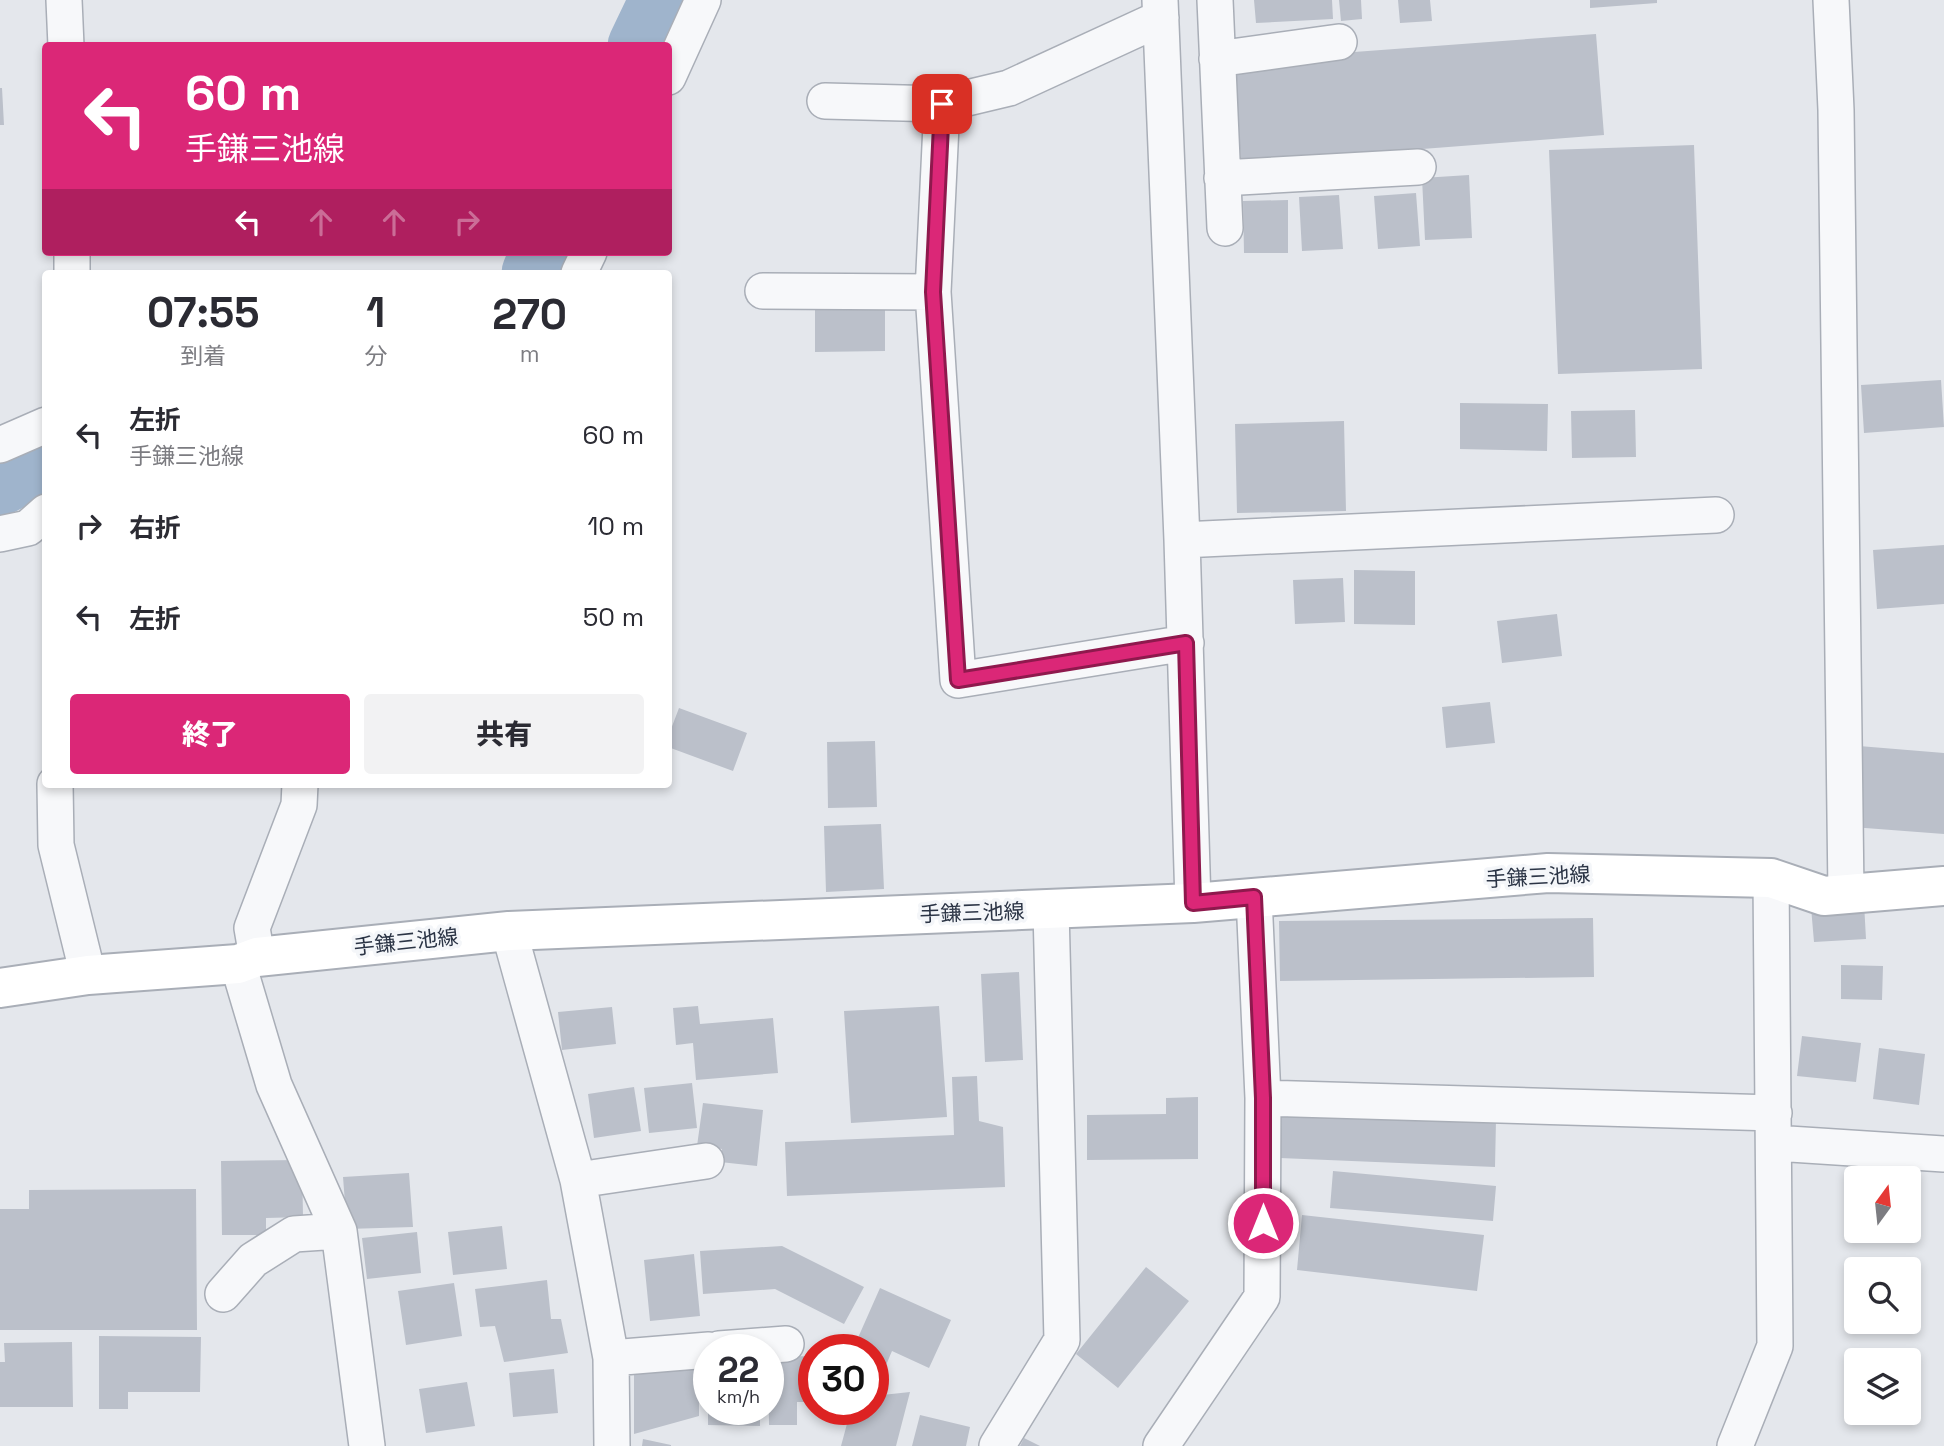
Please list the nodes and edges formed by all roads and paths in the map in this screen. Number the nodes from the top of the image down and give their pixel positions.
1 (64, 0) edge
2 (703, 0) edge
3 (1215, 0) edge
4 (1831, 0) edge
5 (1161, 9) edge
6 (66, 42) edge
7 (1339, 42) dead end
8 (1217, 59) junction
9 (672, 68) edge
10 (825, 101) dead end
11 (942, 104) junction
12 (1219, 133) junction
13 (1167, 140) junction
14 (1418, 167) dead end
15 (1222, 178) junction
16 (1225, 228) dead end
17 (763, 290) dead end
18 (933, 292) junction
19 (42, 427) edge
20 (0, 445) edge
21 (42, 515) edge
22 (1716, 515) dead end
23 (0, 534) edge
24 (1182, 540) junction
25 (1186, 643) junction
26 (55, 788) edge
27 (300, 788) edge
28 (1771, 878) junction
29 (1944, 886) edge
30 (1846, 894) junction
31 (1254, 897) junction
32 (1193, 903) junction
33 (1051, 910) junction
34 (509, 931) junction
35 (247, 960) junction
36 (88, 975) junction
37 (0, 988) edge
38 (1263, 1098) junction
39 (1774, 1128) junction
40 (1944, 1154) edge
41 (706, 1161) dead end
42 (578, 1180) junction
43 (340, 1231) junction
44 (223, 1294) dead end
45 (693, 1351) edge
46 (611, 1357) junction
47 (367, 1446) edge
48 (612, 1446) edge
49 (998, 1446) edge
50 (1161, 1446) edge
51 (1735, 1446) edge

1 - 6 street
2 - 9 street
3 - 8 street
4 - 30 street
5 - 11 street
5 - 13 street
7 - 8 street
8 - 12 street
10 - 11 street
11 - 18 street
12 - 13 street
12 - 15 street
13 - 24 street
14 - 15 street
15 - 16 street
17 - 18 street
18 - 25 street
19 - 20 street
21 - 23 street
22 - 24 street
24 - 25 street
25 - 32 street
26 - 36 street
27 - 35 street
28 - 30 main road, 手鎌三池線
28 - 31 main road, 手鎌三池線
28 - 39 street
29 - 30 main road, 手鎌三池線
31 - 32 main road, 手鎌三池線
31 - 38 street
32 - 33 main road, 手鎌三池線
33 - 34 main road, 手鎌三池線
33 - 49 street
34 - 35 main road, 手鎌三池線
34 - 42 street
35 - 36 main road, 手鎌三池線
35 - 43 street
36 - 37 main road, 手鎌三池線
38 - 39 street
38 - 50 street
39 - 40 street
39 - 51 street
41 - 42 street
42 - 46 street
43 - 44 street
43 - 47 street
45 - 46 street
46 - 48 street

